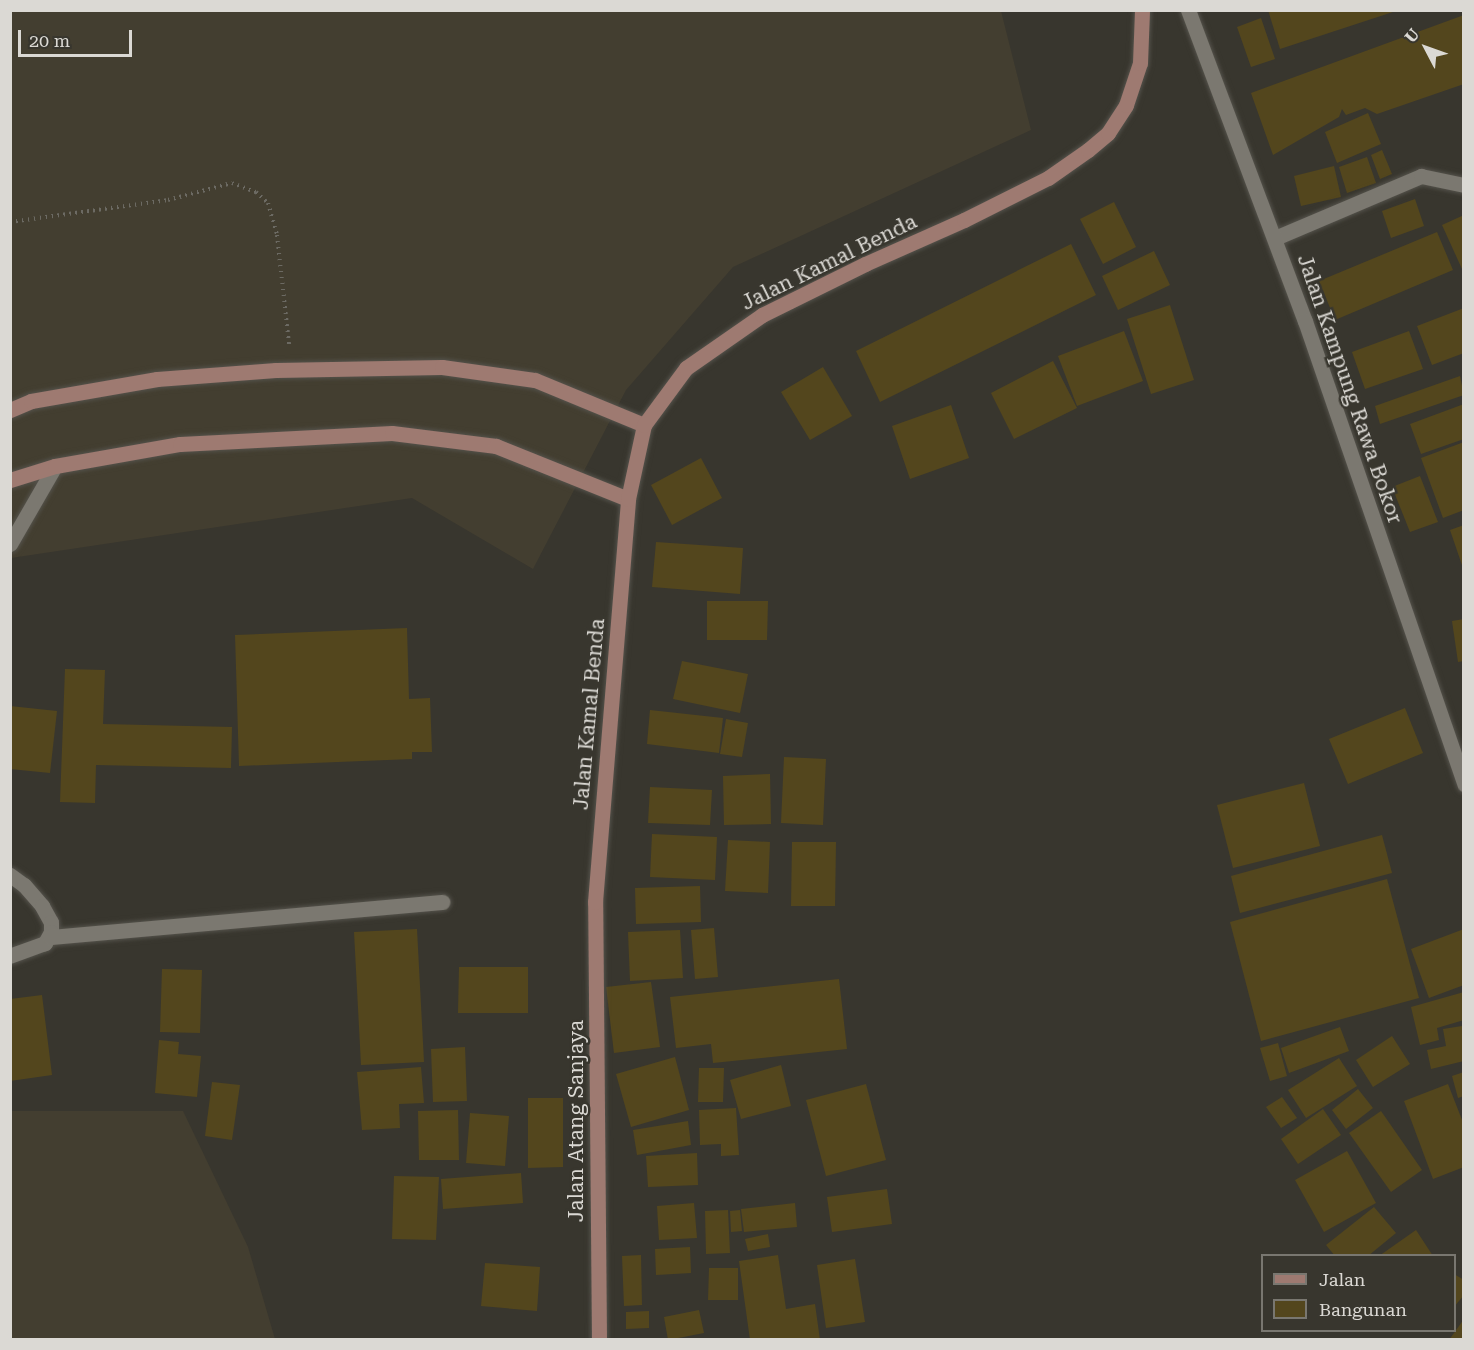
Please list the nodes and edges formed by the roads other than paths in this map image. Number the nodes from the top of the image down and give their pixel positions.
1 (1143, 10) edge
2 (1188, 10) edge
3 (1464, 185) edge
4 (1282, 235) junction
5 (10, 410) edge
6 (644, 425) junction
7 (55, 466) junction
8 (10, 480) edge
9 (628, 499) junction
10 (10, 544) edge
11 (1464, 784) edge
12 (10, 876) edge
13 (442, 902) dead end
14 (595, 902) joint
15 (50, 937) junction
16 (10, 956) edge
17 (598, 1340) edge

1 - 6 main road, Jalan Kamal Benda
2 - 4 street, Jalan Kampung Rawa Bokor
3 - 4 street
4 - 11 street, Jalan Kampung Rawa Bokor
5 - 6 main road
6 - 9 main road, Jalan Kamal Benda
7 - 8 main road
7 - 9 main road
7 - 10 street
9 - 14 main road, Jalan Kamal Benda
12 - 15 street
13 - 15 street
14 - 17 main road, Jalan Atang Sanjaya
15 - 16 street

